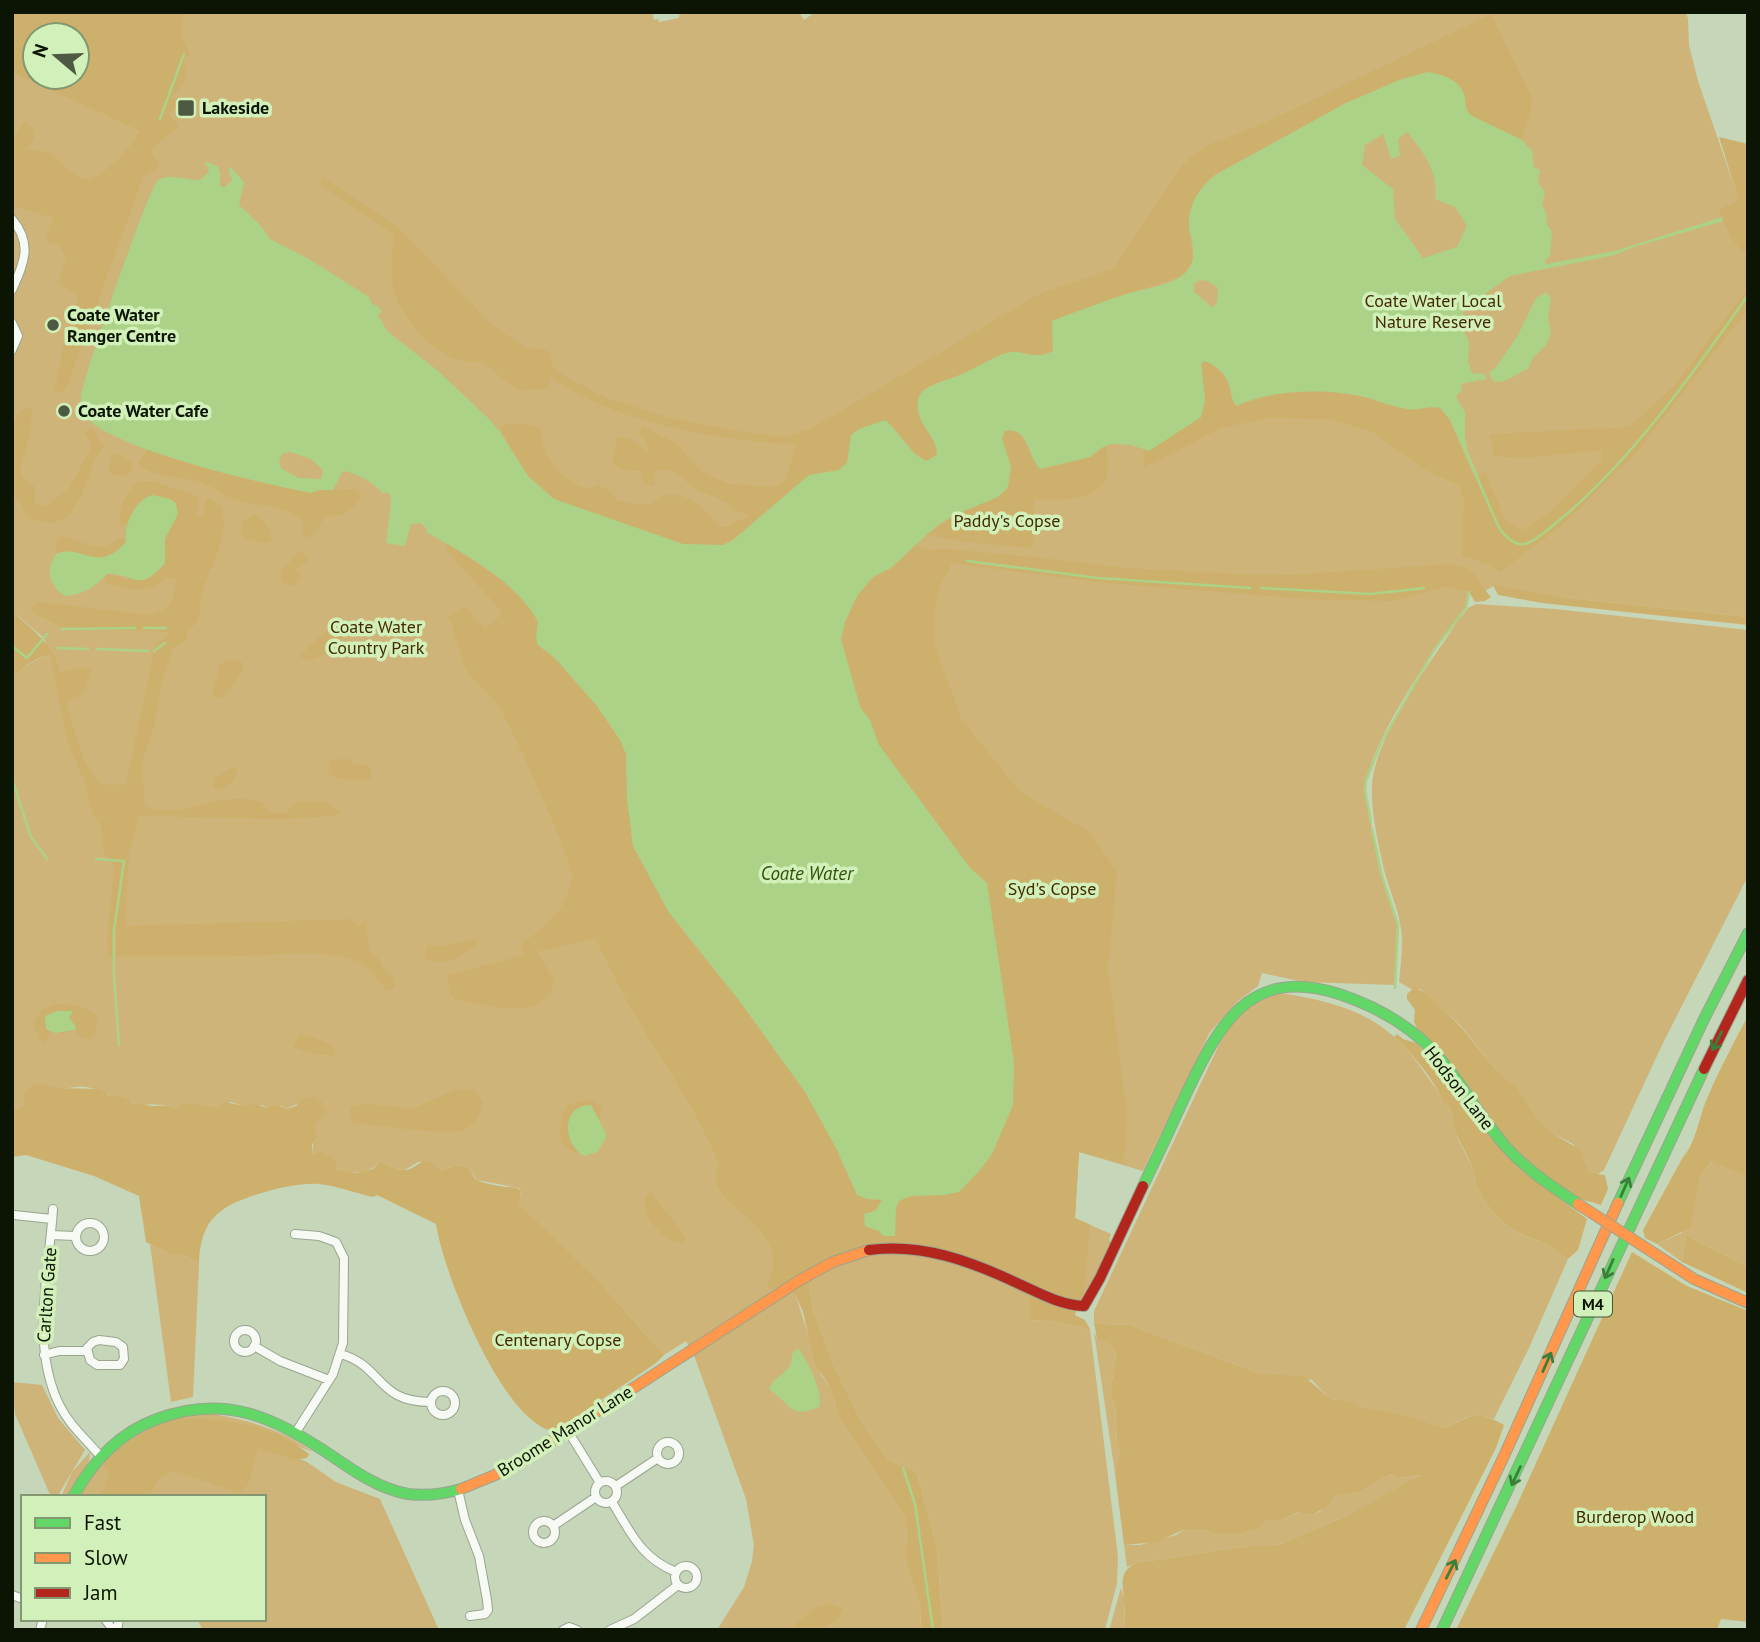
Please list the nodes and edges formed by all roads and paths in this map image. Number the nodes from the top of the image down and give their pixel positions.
1 (12, 219) edge
2 (12, 290) edge
3 (12, 323) edge
4 (12, 350) edge
5 (1748, 933) edge
6 (1748, 980) edge
7 (13, 1214) edge
8 (295, 1234) dead end
9 (51, 1235) junction
10 (306, 1235) junction
11 (75, 1236) dead end
12 (305, 1245) dead end
13 (1748, 1303) edge
14 (1067, 1305) joint
15 (254, 1346) dead end
16 (86, 1350) junction
17 (341, 1354) junction
18 (44, 1355) junction
19 (328, 1380) junction
20 (431, 1402) dead end
21 (568, 1431) junction
22 (296, 1432) junction
23 (100, 1456) junction
24 (658, 1458) dead end
25 (600, 1483) junction
26 (616, 1486) junction
27 (458, 1490) junction
28 (74, 1495) edge
29 (596, 1497) junction
30 (612, 1502) junction
31 (553, 1526) dead end
32 (676, 1572) junction
33 (678, 1585) junction
34 (470, 1616) dead end
35 (563, 1630) edge
36 (577, 1630) edge
37 (610, 1630) edge
38 (1421, 1630) edge
39 (1442, 1630) edge

1 - 2 street
3 - 4 street
38 -> 5 main road, M4
6 -> 39 main road, M4
7 - 9 street, Carlton Gate
8 - 10 street
9 - 11 street, Carlton Gate
9 - 18 street, Carlton Gate
10 - 12 street
10 - 17 street
13 - 14 main road, Hodson Lane, bridge
14 - 21 main road, Broome Manor Lane
15 - 19 street
16 - 16 street, Carlton Gate
16 - 18 street, Carlton Gate
17 - 19 street
17 - 20 street
18 - 23 street, Carlton Gate
19 - 22 street
21 - 25 street
21 - 27 main road, Broome Manor Lane
22 - 23 main road, Broome Manor Lane
22 - 27 main road, Broome Manor Lane
23 - 28 main road, Broome Manor Lane
24 - 26 street
25 - 26 street
25 - 29 street
26 - 30 street
27 - 34 street
29 - 30 street
29 - 31 street
30 - 32 street
32 - 33 street
32 - 33 street
33 - 37 street
35 - 36 street

